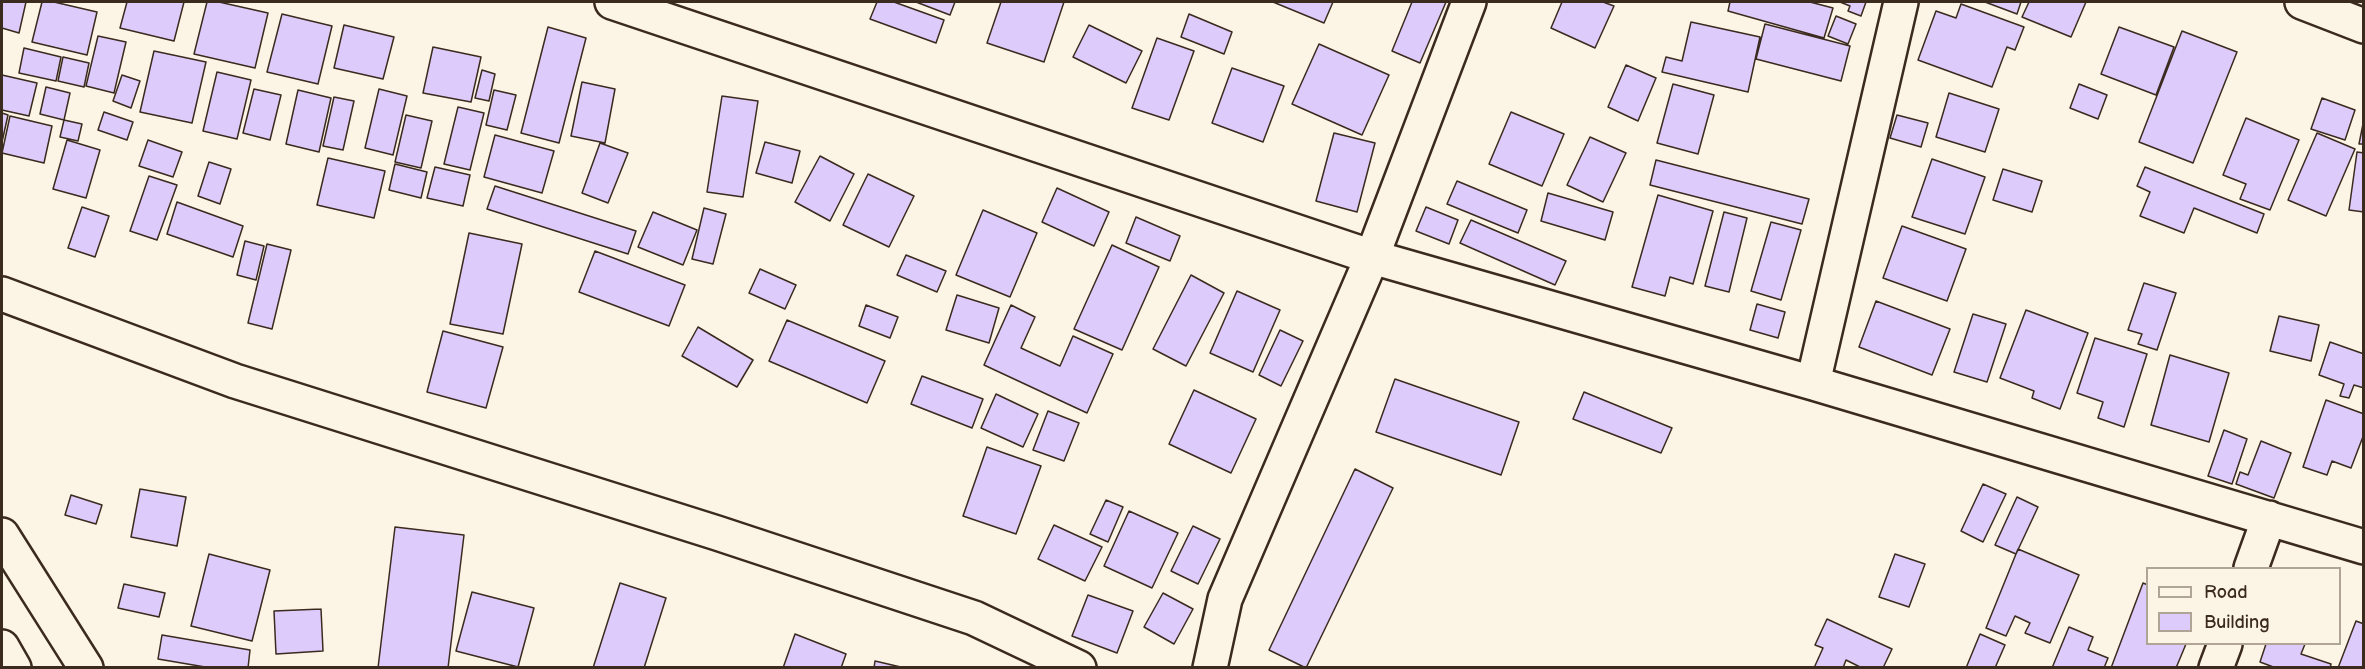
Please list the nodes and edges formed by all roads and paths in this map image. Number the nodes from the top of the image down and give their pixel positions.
1 (612, 2) edge
2 (1469, 2) edge
3 (1901, 2) edge
4 (2302, 2) edge
5 (2364, 26) edge
6 (1372, 257) junction
7 (2, 294) edge
8 (1813, 383) junction
9 (2269, 518) junction
10 (2, 535) edge
11 (2364, 547) edge
12 (2251, 567) edge
13 (2225, 645) edge
14 (2, 647) edge
15 (14, 668) edge
16 (86, 668) edge
17 (1079, 668) edge
18 (1210, 668) edge
19 (2216, 668) edge

1 - 6 street
2 - 6 street
3 - 8 street
4 - 5 street
6 - 8 street
6 - 18 street
7 - 17 street
8 - 9 street
9 - 11 street
9 - 12 street
10 - 16 street
13 - 19 street
14 - 15 street

